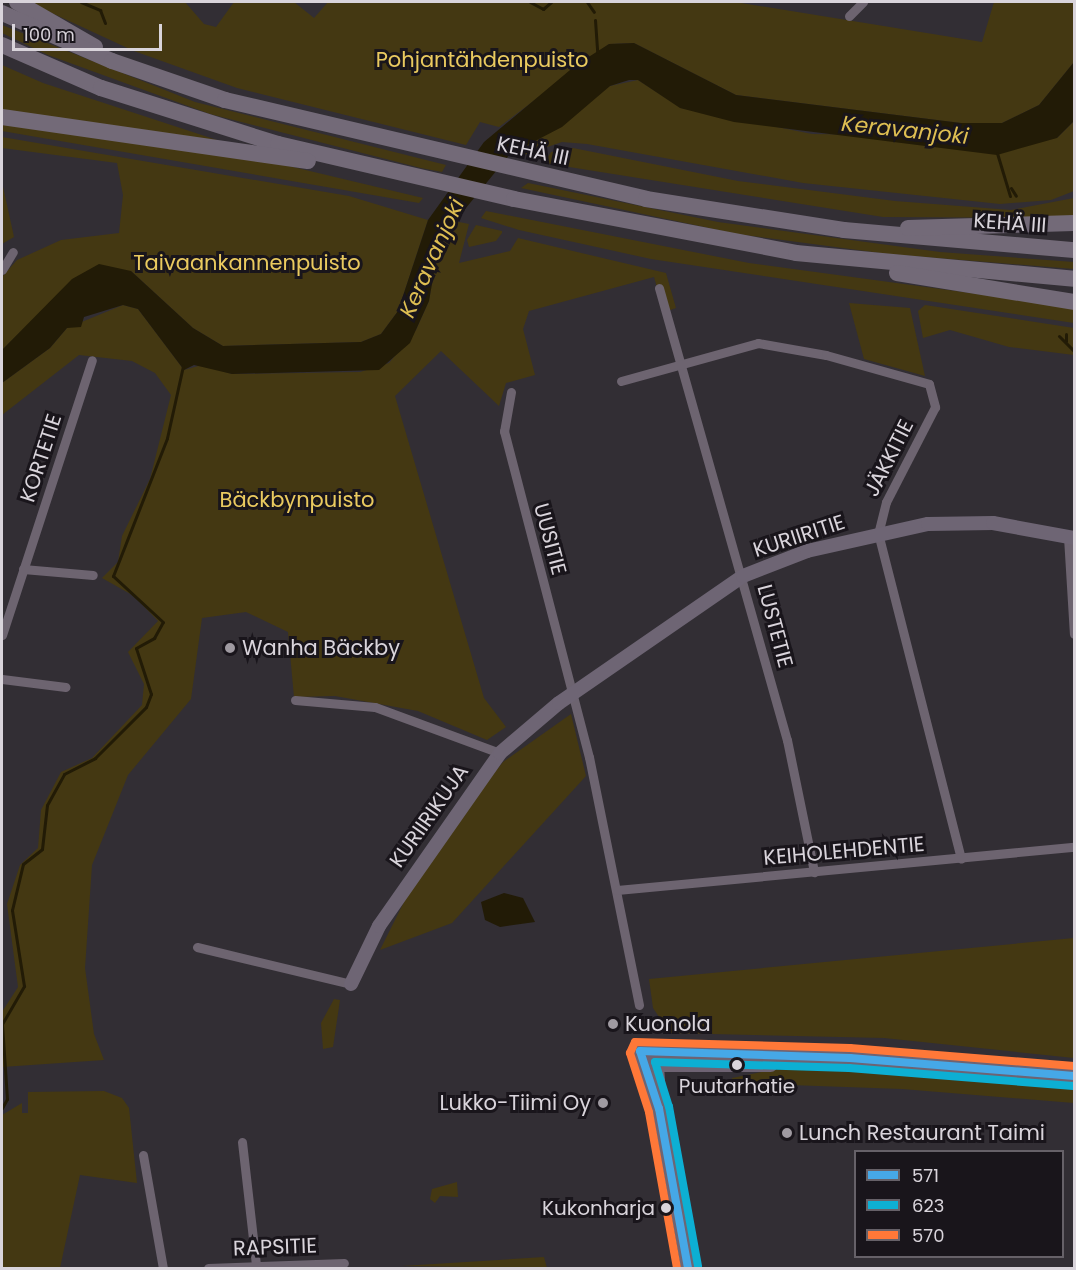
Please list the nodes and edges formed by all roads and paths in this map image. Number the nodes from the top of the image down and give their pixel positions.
1 (17, 2) edge
2 (863, 2) edge
3 (2, 13) edge
4 (849, 16) dead end
5 (2, 45) edge
6 (112, 61) junction
7 (2, 117) edge
8 (381, 170) junction
9 (1074, 223) edge
10 (844, 230) junction
11 (1074, 250) edge
12 (13, 252) dead end
13 (862, 262) junction
14 (2, 270) edge
15 (1074, 279) edge
16 (659, 288) dead end
17 (1074, 302) edge
18 (92, 360) dead end
19 (682, 363) junction
20 (621, 381) dead end
21 (511, 392) dead end
22 (878, 533) junction
23 (1071, 538) edge
24 (23, 569) junction
25 (93, 575) dead end
26 (743, 576) junction
27 (1074, 634) edge
28 (2, 635) edge
29 (2, 679) edge
30 (65, 687) dead end
31 (571, 695) junction
32 (295, 700) dead end
33 (500, 753) junction
34 (1074, 847) edge
35 (961, 859) junction
36 (814, 872) junction
37 (617, 890) junction
38 (197, 946) dead end
39 (351, 984) joint
40 (639, 1005) dead end
41 (649, 1058) joint
42 (1074, 1076) edge
43 (242, 1142) dead end
44 (143, 1155) dead end
45 (344, 1263) dead end
46 (256, 1264) junction
47 (163, 1269) edge
48 (208, 1269) edge
49 (688, 1269) edge

1 - 6 highway
2 - 4 street
3 - 6 highway, KEHÄ III
5 - 8 highway
6 - 10 highway, KEHÄ III
7 - 8 highway
8 - 13 highway
9 - 10 highway
10 - 11 highway, KEHÄ III
12 - 14 street
13 - 15 highway
13 - 17 highway
16 - 19 street, LUSTETIE
18 - 24 street, KORTETIE
19 - 20 street, JÄKKITIE
19 - 22 street, JÄKKITIE
19 - 26 street, LUSTETIE
21 - 31 street, UUSITIE
22 - 23 street, KURIIRITIE
22 - 26 street, KURIIRITIE
22 - 35 street, JÄKKITIE
23 - 27 street
24 - 25 street
24 - 28 street, KORTETIE
26 - 31 street, KURIIRITIE
26 - 36 street, LUSTETIE
29 - 30 street
31 - 33 street, KURIIRIKUJA
31 - 37 street
32 - 33 street
33 - 39 street, KURIIRIKUJA
34 - 35 street, KEIHOLEHDENTIE
35 - 36 street, KEIHOLEHDENTIE
36 - 37 street, KEIHOLEHDENTIE
37 - 40 street
38 - 39 street
41 - 42 main road
41 - 49 street
43 - 46 street
44 - 47 street
45 - 46 street, RAPSITIE
46 - 48 street, RAPSITIE

